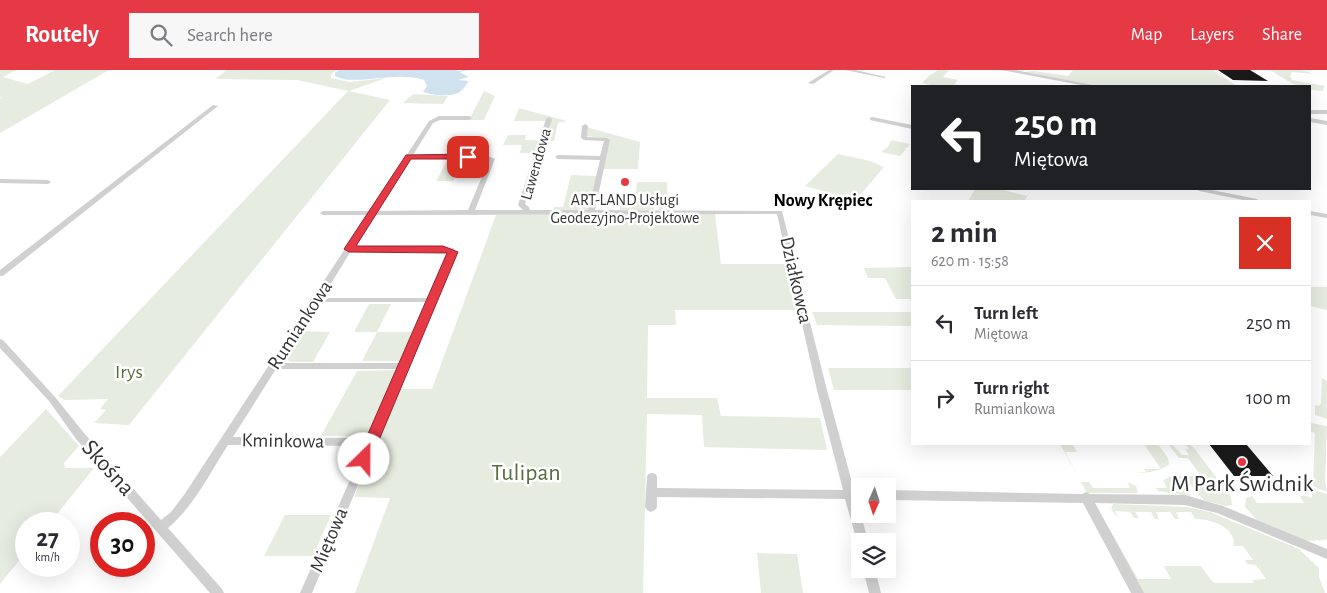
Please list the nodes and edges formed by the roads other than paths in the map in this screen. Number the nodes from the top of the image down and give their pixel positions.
1 (832, 70) edge
2 (847, 70) edge
3 (1004, 70) edge
4 (884, 77) dead end
5 (811, 83) dead end
6 (1090, 85) edge
7 (215, 106) dead end
8 (1311, 112) edge
9 (1327, 112) edge
10 (1327, 116) edge
11 (469, 118) dead end
12 (434, 119) joint
13 (549, 119) dead end
14 (872, 119) dead end
15 (1311, 120) edge
16 (1327, 122) edge
17 (585, 126) dead end
18 (911, 127) edge
19 (408, 157) junction
20 (558, 157) dead end
21 (603, 158) junction
22 (0, 182) edge
23 (48, 182) dead end
24 (1204, 190) edge
25 (1252, 200) edge
26 (527, 210) junction
27 (470, 212) junction
28 (591, 212) junction
29 (1311, 212) edge
30 (323, 213) dead end
31 (372, 213) junction
32 (1327, 216) edge
33 (349, 249) junction
34 (0, 274) edge
35 (316, 300) junction
36 (433, 300) junction
37 (0, 342) edge
38 (274, 366) junction
39 (404, 366) junction
40 (225, 441) junction
41 (371, 442) junction
42 (652, 477) dead end
43 (851, 482) edge
44 (652, 492) junction
45 (851, 495) edge
46 (896, 496) edge
47 (1086, 497) junction
48 (651, 507) dead end
49 (161, 527) junction
50 (1327, 554) edge
51 (871, 578) edge
52 (218, 593) edge
53 (306, 593) edge
54 (875, 593) edge
55 (1138, 593) edge

1 - 5 street
2 - 4 street
3 - 6 street
7 - 34 street
8 - 9 street
9 - 10 street
11 - 12 street
12 - 19 street, Rumiankowa
13 - 26 street, Lawendowa
14 - 18 street
15 - 16 street
17 - 21 street
19 - 27 street
19 - 31 street, Rumiankowa
20 - 21 street
21 - 28 street
22 - 23 street
24 - 25 street
26 - 27 street, Działkowca
26 - 28 street, Działkowca
27 - 31 street
28 - 43 street, Działkowca
29 - 32 street
30 - 31 street
31 - 33 street, Rumiankowa
33 - 35 street, Rumiankowa
33 - 36 street, Miętowa
35 - 36 street
35 - 38 street, Rumiankowa
36 - 39 street, Miętowa
37 - 49 street, Skośna
38 - 39 street
38 - 40 street, Rumiankowa
39 - 41 street, Miętowa
40 - 41 street, Kminkowa
40 - 49 street, Rumiankowa
41 - 53 street, Miętowa
42 - 44 street
44 - 45 street
44 - 48 street
46 - 47 street
47 - 50 street
47 - 55 street
49 - 52 street, Skośna
51 - 54 street

